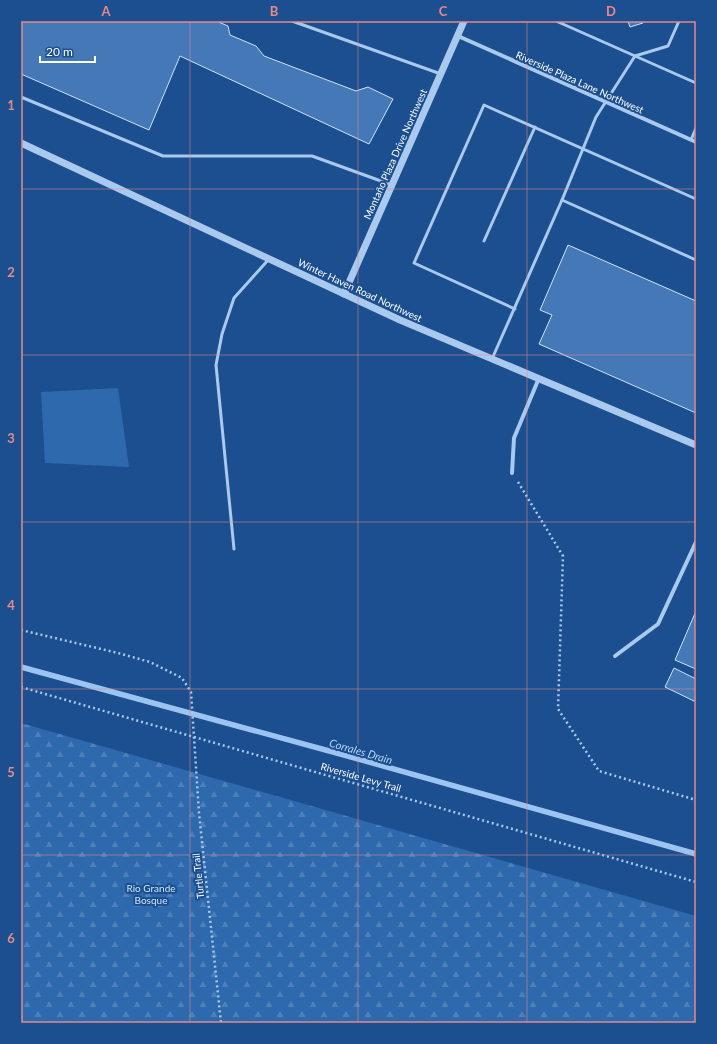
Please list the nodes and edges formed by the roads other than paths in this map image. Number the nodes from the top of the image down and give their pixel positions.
1 (292, 21) edge
2 (464, 21) edge
3 (556, 21) edge
4 (679, 21) edge
5 (458, 36) junction
6 (635, 56) junction
7 (441, 74) junction
8 (696, 83) edge
9 (21, 98) edge
10 (606, 101) junction
11 (535, 127) junction
12 (696, 128) edge
13 (691, 140) junction
14 (696, 142) edge
15 (21, 143) edge
16 (583, 148) junction
17 (392, 185) junction
18 (696, 199) edge
19 (562, 200) junction
20 (484, 242) dead end
21 (269, 259) junction
22 (696, 260) edge
23 (344, 294) junction
24 (515, 308) junction
25 (492, 359) junction
26 (539, 378) junction
27 (696, 445) edge
28 (512, 473) road end
29 (696, 542) edge
30 (234, 549) dead end
31 (616, 656) dead end

1 - 7 lane
2 - 5 street, Montaño Plaza Drive Northwest
3 - 6 lane
4 - 6 lane
5 - 7 street, Montaño Plaza Drive Northwest
5 - 10 street, Riverside Plaza Lane Northwest
6 - 8 lane
6 - 10 lane
7 - 17 street, Montaño Plaza Drive Northwest
9 - 17 lane
10 - 13 street, Riverside Plaza Lane Northwest
10 - 16 lane
11 - 16 lane
11 - 20 lane
11 - 24 lane
12 - 13 lane
13 - 14 street, Riverside Plaza Lane Northwest
15 - 21 street, Winter Haven Road Northwest
16 - 18 lane
16 - 19 lane
17 - 23 street, Montaño Plaza Drive Northwest
19 - 22 lane
19 - 24 lane
21 - 23 street, Winter Haven Road Northwest
21 - 30 lane
23 - 25 street, Winter Haven Road Northwest
24 - 25 lane
25 - 26 street, Winter Haven Road Northwest
26 - 27 street, Winter Haven Road Northwest
26 - 28 street
29 - 31 street

